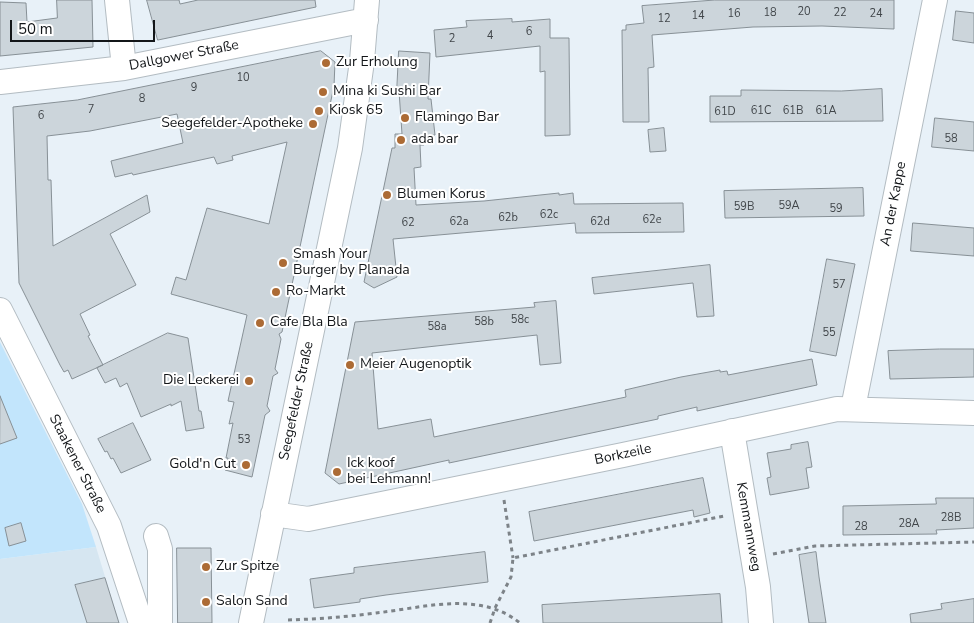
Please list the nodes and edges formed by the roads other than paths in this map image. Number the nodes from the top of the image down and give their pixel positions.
1 (117, 0) edge
2 (935, 0) edge
3 (366, 10) edge
4 (124, 68) junction
5 (0, 82) edge
6 (0, 310) edge
7 (853, 408) junction
8 (974, 413) edge
9 (732, 431) junction
10 (273, 514) junction
11 (156, 536) dead end
12 (141, 623) edge
13 (160, 623) edge
14 (251, 623) edge
15 (762, 623) edge

1 - 4 street
2 - 7 street, An der Kappe
3 - 4 street, Dallgower Straße
3 - 10 street, Seegefelder Straße
4 - 5 street, Dallgower Straße
6 - 12 street, Staakener Straße
7 - 8 street, Borkzeile
7 - 9 street, Borkzeile
9 - 10 street, Borkzeile
9 - 15 street, Kemmannweg
10 - 14 street, Seegefelder Straße
11 - 13 street

